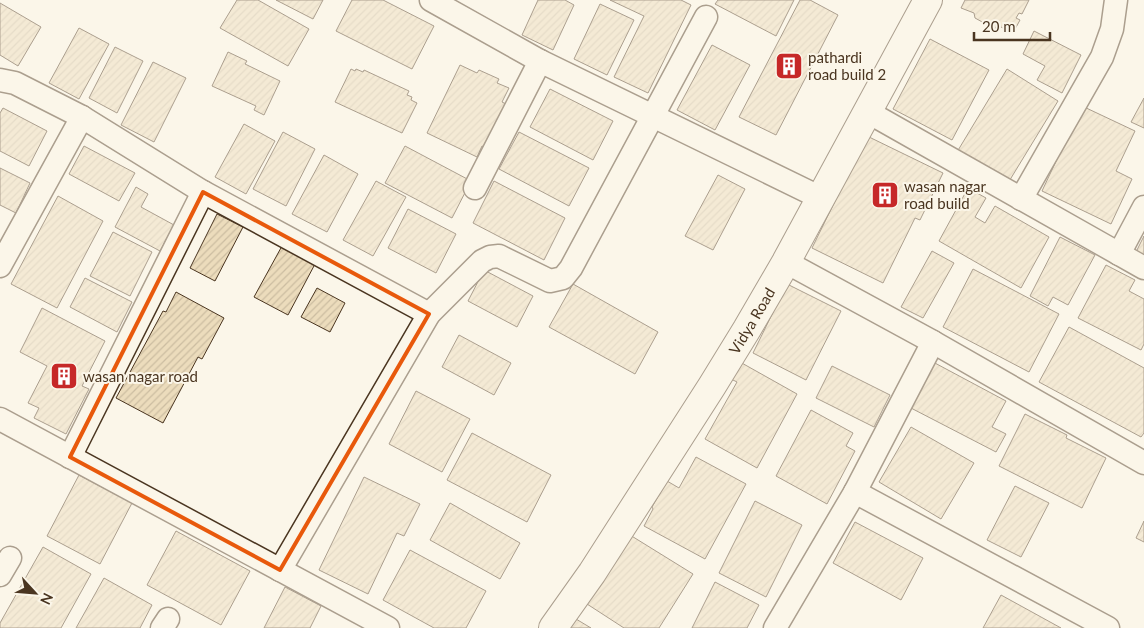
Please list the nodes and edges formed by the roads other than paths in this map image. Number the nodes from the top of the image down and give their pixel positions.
1 (431, 0) edge
2 (928, 0) edge
3 (1116, 0) edge
4 (706, 17) dead end
5 (540, 61) junction
6 (0, 80) edge
7 (868, 112) junction
8 (653, 116) junction
9 (82, 117) junction
10 (474, 188) dead end
11 (203, 192) junction
12 (821, 198) junction
13 (1021, 199) junction
14 (1144, 207) edge
15 (1118, 254) junction
16 (786, 262) junction
17 (0, 266) edge
18 (1144, 268) edge
19 (429, 314) junction
20 (933, 342) junction
21 (0, 419) edge
22 (70, 457) junction
23 (1144, 463) edge
24 (855, 492) junction
25 (280, 570) junction
26 (388, 628) edge
27 (553, 628) edge
28 (775, 628) edge
29 (1108, 628) edge

1 - 5 street
2 - 7 street, Vidya Road
3 - 13 street
4 - 8 street
5 - 8 street
5 - 10 street
6 - 9 street
7 - 12 street, Vidya Road
7 - 13 street
8 - 12 street
8 - 19 street
9 - 11 street
9 - 17 street
11 - 19 street
11 - 22 street
12 - 16 street, Vidya Road
13 - 15 street
14 - 15 street
15 - 18 street
16 - 20 street
16 - 27 street, Vidya Road
19 - 25 street
20 - 23 street
20 - 24 street
21 - 22 street
22 - 25 street
24 - 28 street
24 - 29 street
25 - 26 street

